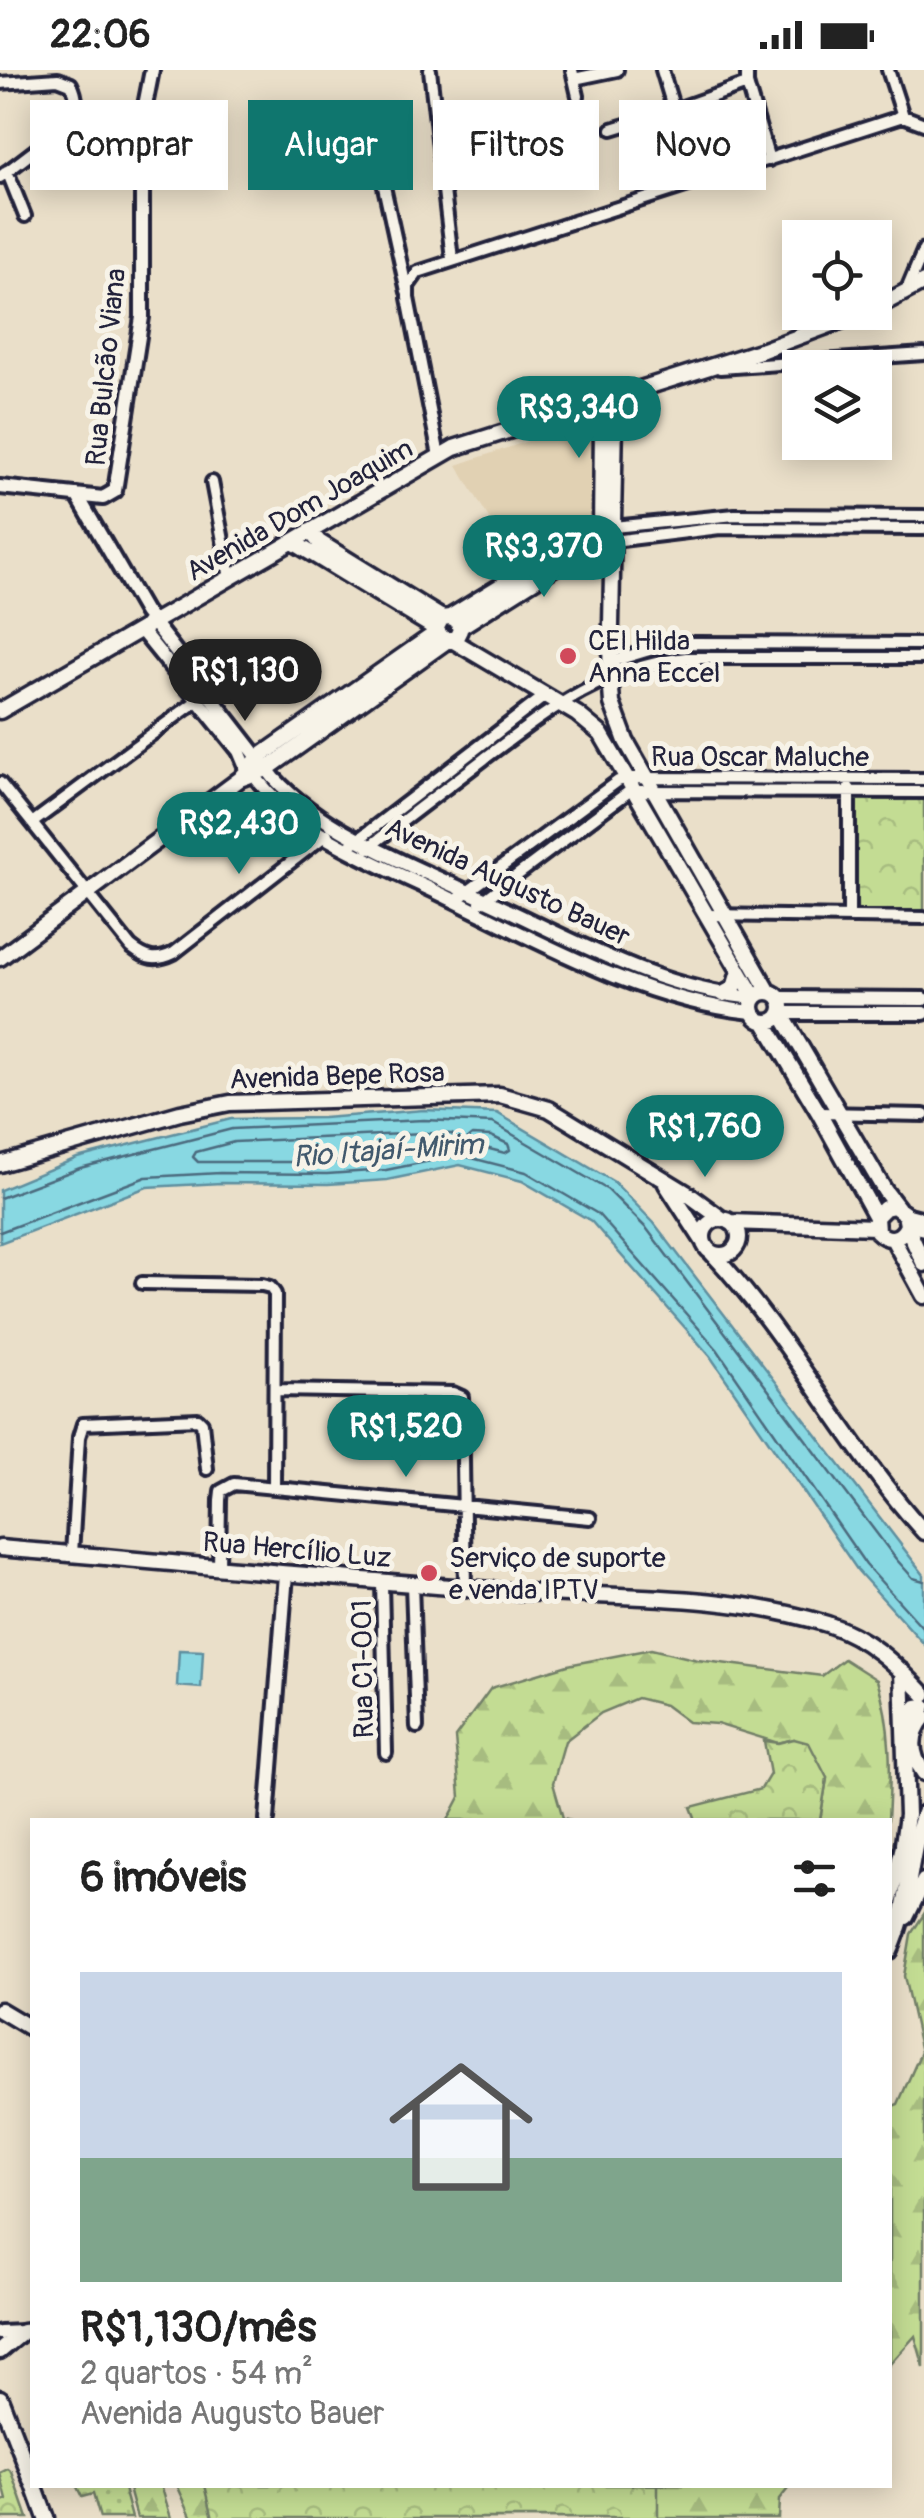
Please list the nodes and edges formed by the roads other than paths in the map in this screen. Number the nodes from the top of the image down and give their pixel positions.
1 (152, 70) edge
2 (430, 70) edge
3 (618, 70) edge
4 (662, 70) edge
5 (748, 70) edge
6 (888, 70) edge
7 (573, 74) edge
8 (0, 83) edge
9 (747, 84) junction
10 (578, 96) dead end
11 (671, 100) edge
12 (702, 100) edge
13 (903, 116) junction
14 (924, 124) edge
15 (619, 127) edge
16 (612, 129) dead end
17 (769, 160) junction
18 (4, 174) edge
19 (386, 190) edge
20 (25, 216) dead end
21 (924, 249) edge
22 (452, 259) junction
23 (924, 282) edge
24 (906, 292) junction
25 (408, 298) junction
26 (892, 299) edge
27 (822, 330) edge
28 (924, 354) edge
29 (698, 370) junction
30 (608, 399) junction
31 (438, 456) junction
32 (212, 482) dead end
33 (0, 487) edge
34 (77, 495) junction
35 (924, 516) edge
36 (818, 522) junction
37 (924, 529) edge
38 (310, 532) junction
39 (607, 536) junction
40 (292, 542) junction
41 (230, 578) junction
42 (147, 626) junction
43 (447, 629) junction
44 (724, 642) junction
45 (810, 643) junction
46 (906, 644) junction
47 (924, 644) edge
48 (723, 657) junction
49 (810, 657) junction
50 (906, 658) junction
51 (924, 658) edge
52 (610, 669) junction
53 (204, 696) junction
54 (552, 699) junction
55 (0, 712) edge
56 (253, 770) junction
57 (773, 778) junction
58 (849, 779) junction
59 (924, 779) edge
60 (0, 783) edge
61 (633, 784) junction
62 (651, 784) junction
63 (773, 791) junction
64 (849, 792) junction
65 (924, 792) edge
66 (32, 823) junction
67 (336, 826) junction
68 (551, 830) junction
69 (324, 837) junction
70 (366, 842) junction
71 (560, 843) junction
72 (353, 851) junction
73 (87, 892) junction
74 (468, 892) junction
75 (485, 899) junction
76 (455, 902) junction
77 (471, 909) junction
78 (706, 915) junction
79 (724, 916) junction
80 (849, 917) junction
81 (924, 918) edge
82 (572, 948) junction
83 (0, 957) edge
84 (739, 971) junction
85 (646, 979) junction
86 (723, 994) junction
87 (924, 999) edge
88 (767, 1003) junction
89 (898, 1006) junction
90 (924, 1013) edge
91 (820, 1114) junction
92 (839, 1114) junction
93 (924, 1115) edge
94 (0, 1164) edge
95 (662, 1179) junction
96 (904, 1219) junction
97 (924, 1219) edge
98 (726, 1220) junction
99 (875, 1222) junction
100 (772, 1223) junction
101 (924, 1229) edge
102 (893, 1238) junction
103 (738, 1243) junction
104 (707, 1247) junction
105 (924, 1264) edge
106 (142, 1283) dead end
107 (742, 1287) junction
108 (924, 1296) edge
109 (276, 1390) junction
110 (207, 1469) dead end
111 (274, 1488) junction
112 (465, 1506) junction
113 (590, 1518) dead end
114 (924, 1532) edge
115 (0, 1548) edge
116 (72, 1554) junction
117 (219, 1568) junction
118 (286, 1574) junction
119 (382, 1583) junction
120 (412, 1584) junction
121 (465, 1588) junction
122 (902, 1671) junction
123 (924, 1694) edge
124 (924, 1706) edge
125 (924, 1717) edge
126 (904, 1722) junction
127 (416, 1728) dead end
128 (386, 1753) dead end
129 (924, 1774) edge
130 (924, 1800) edge
131 (924, 1813) edge
132 (267, 1818) edge
133 (903, 1844) junction
134 (924, 1880) edge
135 (892, 1891) edge
136 (900, 1926) junction
137 (892, 1946) edge
138 (0, 2001) edge
139 (0, 2010) edge
140 (30, 2017) edge
141 (30, 2028) edge
142 (28, 2331) edge
143 (0, 2333) edge
144 (0, 2351) edge
145 (0, 2398) edge
146 (8, 2436) edge
147 (30, 2477) edge
148 (35, 2488) edge
149 (46, 2518) edge

1 - 34 street, Rua Bulcão Viana
2 - 22 street
3 - 7 street
4 - 11 street
5 - 9 street
6 - 13 street
7 - 10 street
8 - 18 street
9 - 12 street
9 - 17 street
13 - 14 street
13 - 17 street
15 - 16 street
17 - 22 street
18 - 20 street
19 - 25 street
21 - 24 street
22 - 25 street
23 - 24 main road
24 - 26 main road
25 - 31 street
27 - 29 main road, Avenida Dom Joaquim
28 - 29 street
29 - 30 main road, Avenida Dom Joaquim
30 - 31 main road, Avenida Dom Joaquim
30 - 39 main road
31 - 38 main road, Avenida Dom Joaquim
32 - 41 street
33 - 34 street, Rua Bulcão Viana
34 - 42 street, Avenida Augusto Bauer
35 - 36 street
36 - 37 street
36 - 39 street
38 - 40 main road, Avenida Dom Joaquim
38 - 43 main road
39 - 43 main road
39 - 52 main road
40 - 41 main road, Avenida Dom Joaquim
40 - 43 main road
41 - 42 main road, Avenida Dom Joaquim
42 - 53 street, Avenida Augusto Bauer
42 - 55 main road, Avenida Dom Joaquim
43 - 54 main road
43 - 56 main road
44 - 45 street
44 - 48 street
44 - 52 street
45 - 46 street
45 - 49 street
46 - 47 street
46 - 50 street
48 - 49 street
48 - 52 street
49 - 50 street
50 - 51 street
52 - 54 street
52 - 62 main road
53 - 56 street, Avenida Augusto Bauer
53 - 66 street
54 - 61 main road
54 - 70 street
56 - 67 street, Avenida Augusto Bauer
56 - 69 street, Avenida Augusto Bauer
56 - 73 main road
57 - 58 street, Rua Oscar Maluche
57 - 62 street, Rua Oscar Maluche
57 - 63 street
58 - 59 street, Rua Oscar Maluche
58 - 64 street
60 - 66 street
61 - 62 street, Rua Oscar Maluche
61 - 68 street, Rua Oscar Maluche
61 - 71 street, Rua Oscar Maluche
61 - 78 main road
62 - 63 street, Rua Oscar Maluche
62 - 79 main road
63 - 64 street, Rua Oscar Maluche
64 - 65 street, Rua Oscar Maluche
64 - 80 street
66 - 73 street
67 - 69 street
67 - 70 street, Avenida Augusto Bauer
68 - 71 street
68 - 74 street, Rua Oscar Maluche
69 - 72 street, Avenida Augusto Bauer
69 - 73 street
70 - 72 street
70 - 74 street, Avenida Augusto Bauer
71 - 75 street, Rua Oscar Maluche
72 - 76 street, Avenida Augusto Bauer
73 - 83 main road
74 - 75 street, Avenida Augusto Bauer
74 - 76 street, Rua Oscar Maluche
75 - 77 street, Rua Oscar Maluche
75 - 82 street, Avenida Augusto Bauer
76 - 77 street, Avenida Augusto Bauer
77 - 82 street, Avenida Augusto Bauer
78 - 79 street
78 - 84 main road
79 - 80 street
79 - 88 main road
80 - 81 street
82 - 85 street, Avenida Augusto Bauer
84 - 86 main road
84 - 88 main road
85 - 86 street, Avenida Augusto Bauer
85 - 88 street, Avenida Augusto Bauer
86 - 88 street, Avenida Augusto Bauer
87 - 89 street, Avenida Augusto Bauer
88 - 89 street, Avenida Augusto Bauer
88 - 91 main road
88 - 92 main road
89 - 90 street, Avenida Augusto Bauer
91 - 92 street
91 - 99 main road
92 - 93 street
92 - 96 main road
94 - 95 main road, Avenida Bepe Rosa
95 - 98 main road, Avenida Bepe Rosa
95 - 104 main road, Avenida Bepe Rosa
96 - 97 street
96 - 99 main road
96 - 101 street
96 - 102 main road
96 - 105 main road
98 - 100 main road
98 - 103 main road
98 - 104 main road
99 - 100 main road
99 - 102 main road
100 - 103 main road
102 - 108 main road
103 - 104 main road
103 - 107 main road
104 - 107 main road, Avenida Bepe Rosa
106 - 109 street
107 - 114 main road, Avenida Bepe Rosa
109 - 111 street
109 - 112 street
110 - 116 street
111 - 112 street
111 - 117 street
112 - 113 street
112 - 121 street
115 - 116 main road, Rua Hercílio Luz
116 - 117 main road, Rua Hercílio Luz
117 - 118 main road, Rua Hercílio Luz
118 - 119 main road, Rua Hercílio Luz
118 - 132 street
119 - 120 main road, Rua Hercílio Luz
119 - 128 street, Rua C1-001
120 - 121 main road, Rua Hercílio Luz
120 - 127 street
121 - 122 main road, Rua Hercílio Luz
122 - 123 main road, Rua Hercílio Luz
122 - 126 main road
124 - 126 main road
125 - 129 main road
126 - 133 main road
130 - 133 main road
131 - 136 main road
133 - 135 main road
134 - 136 main road
136 - 137 main road
138 - 140 main road
139 - 141 main road
142 - 143 street
142 - 144 main road
145 - 146 main road
146 - 147 main road
148 - 149 main road

